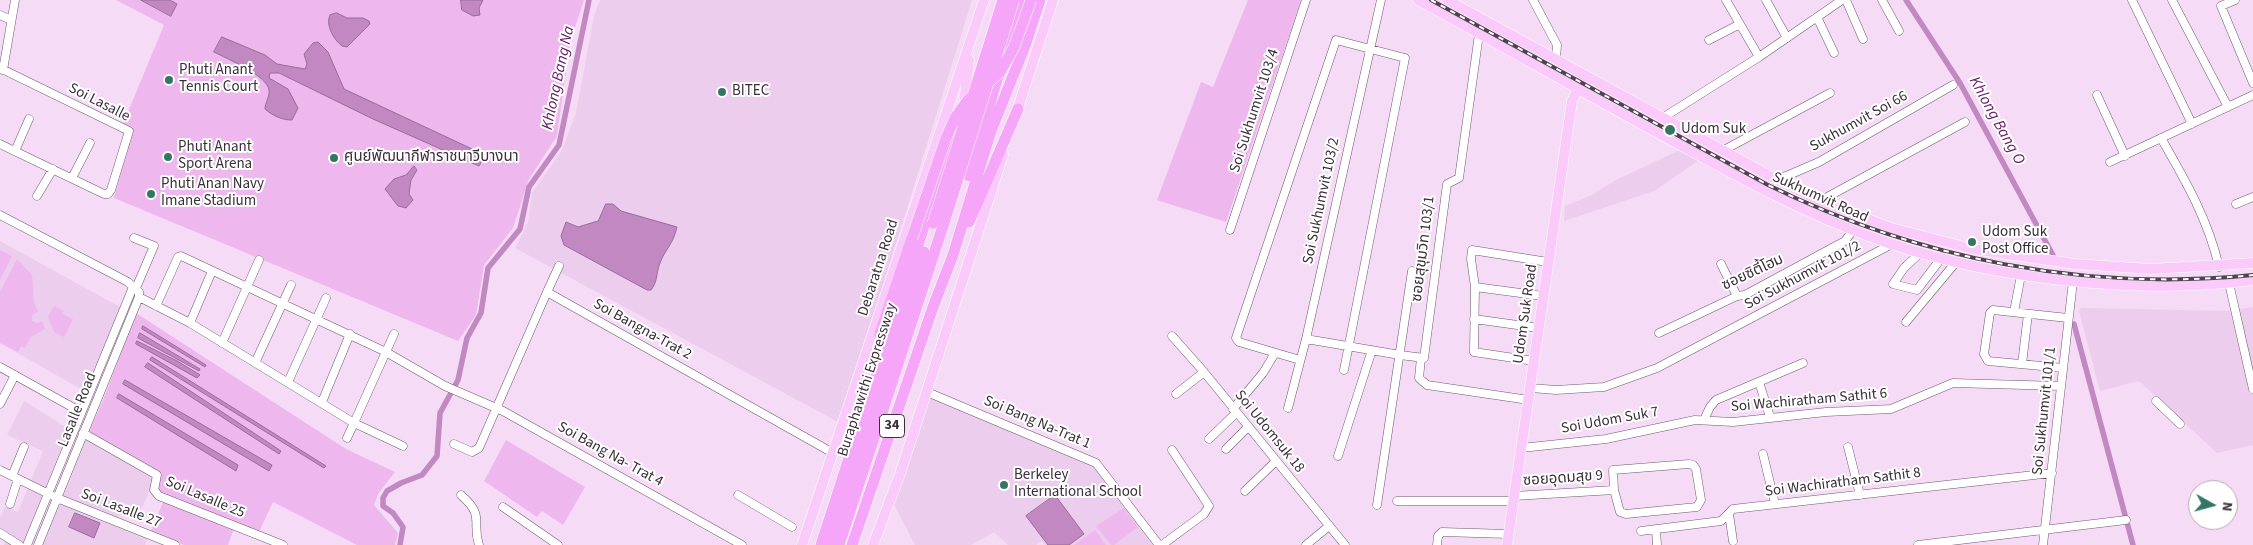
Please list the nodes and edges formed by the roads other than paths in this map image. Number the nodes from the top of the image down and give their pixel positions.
1 (15, 0) edge
2 (984, 0) edge
3 (999, 0) edge
4 (1003, 0) edge
5 (1014, 0) edge
6 (1020, 0) edge
7 (1031, 0) edge
8 (1040, 0) edge
9 (1053, 0) edge
10 (1306, 0) edge
11 (1381, 0) edge
12 (1418, 0) edge
13 (1447, 0) edge
14 (1533, 0) edge
15 (1726, 0) edge
16 (1766, 0) edge
17 (1842, 0) edge
18 (1846, 0) edge
19 (1882, 0) edge
20 (2132, 0) edge
21 (2172, 0) edge
22 (2235, 0) edge
23 (2219, 3) edge
24 (1432, 4) edge
25 (0, 14) edge
26 (1817, 17) junction
27 (11, 20) junction
28 (1740, 24) junction
29 (1899, 31) dead end
30 (1479, 34) junction
31 (1787, 38) junction
32 (1863, 39) dead end
33 (1708, 40) dead end
34 (970, 44) junction
35 (1370, 49) junction
36 (1834, 53) dead end
37 (1759, 57) junction
38 (1556, 60) junction
39 (2, 69) edge
40 (1585, 76) junction
41 (2253, 83) edge
42 (1953, 85) dead end
43 (1577, 89) junction
44 (1830, 93) dead end
45 (2097, 95) dead end
46 (2253, 96) edge
47 (964, 104) junction
48 (2228, 107) junction
49 (1018, 109) junction
50 (1664, 117) junction
51 (30, 119) dead end
52 (1965, 122) dead end
53 (2192, 124) junction
54 (2161, 138) junction
55 (90, 142) dead end
56 (0, 144) edge
57 (1724, 150) junction
58 (15, 151) junction
59 (2125, 156) junction
60 (2110, 162) dead end
61 (53, 169) junction
62 (72, 178) junction
63 (1777, 180) junction
64 (37, 196) dead end
65 (2253, 197) edge
66 (1820, 201) junction
67 (2236, 204) dead end
68 (0, 215) edge
69 (938, 225) junction
70 (1230, 230) dead end
71 (1853, 230) junction
72 (134, 238) dead end
73 (1892, 244) junction
74 (1921, 252) junction
75 (953, 255) junction
76 (1942, 257) junction
77 (259, 260) dead end
78 (1957, 261) junction
79 (1548, 262) junction
80 (2253, 263) edge
81 (1721, 264) dead end
82 (2075, 264) junction
83 (558, 266) dead end
84 (2219, 267) junction
85 (212, 271) junction
86 (1412, 271) dead end
87 (2021, 275) junction
88 (2253, 280) edge
89 (2073, 281) junction
90 (2230, 283) junction
91 (291, 285) dead end
92 (246, 286) junction
93 (1475, 286) junction
94 (135, 288) junction
95 (547, 292) junction
96 (1543, 296) junction
97 (1737, 296) junction
98 (139, 297) junction
99 (326, 298) dead end
100 (884, 299) junction
101 (283, 304) junction
102 (156, 306) junction
103 (932, 307) junction
104 (2014, 312) junction
105 (2028, 314) junction
106 (2068, 318) junction
107 (1474, 319) junction
108 (316, 320) junction
109 (1906, 322) dead end
110 (190, 323) junction
111 (1539, 328) junction
112 (1659, 333) dead end
113 (350, 334) junction
114 (394, 334) dead end
115 (880, 334) junction
116 (1172, 336) dead end
117 (112, 337) junction
118 (1306, 339) junction
119 (121, 340) junction
120 (222, 343) junction
121 (1349, 346) junction
122 (1372, 350) junction
123 (386, 352) junction
124 (1275, 353) junction
125 (1400, 356) junction
126 (1422, 358) junction
127 (1300, 360) junction
128 (1534, 361) junction
129 (255, 363) junction
130 (1803, 363) dead end
131 (2022, 364) junction
132 (0, 367) edge
133 (2063, 368) junction
134 (1344, 370) dead end
135 (1204, 372) junction
136 (16, 375) junction
137 (874, 381) junction
138 (288, 382) junction
139 (1759, 382) junction
140 (2062, 386) junction
141 (1531, 388) junction
142 (2253, 390) edge
143 (927, 392) junction
144 (1176, 394) dead end
145 (1529, 400) junction
146 (2156, 401) dead end
147 (322, 402) junction
148 (0, 404) edge
149 (497, 408) junction
150 (1288, 408) dead end
151 (1235, 411) junction
152 (81, 412) junction
153 (1770, 417) junction
154 (1704, 420) junction
155 (354, 423) junction
156 (2180, 424) dead end
157 (1248, 427) junction
158 (83, 433) junction
159 (347, 438) dead end
160 (1209, 439) dead end
161 (454, 444) dead end
162 (403, 446) dead end
163 (24, 447) dead end
164 (1848, 447) dead end
165 (1521, 448) junction
166 (1226, 449) dead end
167 (1172, 450) dead end
168 (833, 453) junction
169 (1763, 454) dead end
170 (1338, 456) dead end
171 (1276, 461) junction
172 (0, 470) edge
173 (2052, 473) junction
174 (15, 478) junction
175 (1614, 490) junction
176 (1245, 491) dead end
177 (48, 494) junction
178 (1860, 494) junction
179 (738, 495) dead end
180 (460, 496) dead end
181 (57, 498) junction
182 (1514, 498) junction
183 (1397, 501) dead end
184 (10, 504) dead end
185 (1775, 504) junction
186 (1377, 505) dead end
187 (504, 507) dead end
188 (1729, 514) junction
189 (2126, 520) dead end
190 (1329, 526) junction
191 (792, 527) dead end
192 (1656, 530) junction
193 (2045, 530) junction
194 (1641, 531) dead end
195 (0, 533) edge
196 (1509, 534) junction
197 (1733, 541) dead end
198 (19, 545) edge
199 (27, 545) edge
200 (38, 545) edge
201 (175, 545) edge
202 (283, 545) edge
203 (479, 545) edge
204 (558, 545) edge
205 (742, 545) edge
206 (802, 545) edge
207 (821, 545) edge
208 (829, 545) edge
209 (839, 545) edge
210 (852, 545) edge
211 (873, 545) edge
212 (1160, 545) edge
213 (1306, 545) edge
214 (1345, 545) edge
215 (1437, 545) edge
216 (1507, 545) edge
217 (1657, 545) edge
218 (1918, 545) edge
219 (2043, 545) edge

1 - 27 street
2 - 34 main road, Debaratna Road
3 - 47 highway
4 - 69 highway, bridge
5 - 69 highway, bridge
6 - 103 highway
7 - 115 highway, bridge
8 - 75 highway
9 - 49 main road, 34
10 - 70 street, Soi Sukhumvit 103/4
11 - 35 street, Soi Sukhumvit 103/2
12 - 24 main road, Sukhumvit Road
13 - 38 main road, Sukhumvit Road
14 - 38 street
15 - 28 street
16 - 31 street
17 - 26 street
18 - 32 street
19 - 29 street
20 - 53 street
21 - 48 street
22 - 23 street
23 - 41 street
24 - 30 main road, Sukhumvit Road
25 - 27 street
26 - 31 street
26 - 36 street
27 - 39 street
28 - 33 street
28 - 37 street
30 - 43 main road, Sukhumvit Road
30 - 126 street, ซอยสุขุมวิท 103/1
31 - 37 street
34 - 47 main road
34 - 100 main road, Debaratna Road
35 - 118 street, Soi Sukhumvit 103/2
35 - 121 street
35 - 124 street
37 - 50 street
38 - 40 main road, Sukhumvit Road
39 - 62 street, Soi Lasalle
40 - 43 main road, Udom Suk Road
40 - 50 main road, Sukhumvit Road
42 - 63 street, Sukhumvit Soi 66
43 - 71 main road, Sukhumvit Road
43 - 79 main road, Udom Suk Road
44 - 57 street
45 - 59 street
46 - 48 street
47 - 137 highway
48 - 53 street
49 - 75 highway
49 - 143 main road, 34
50 - 57 main road, Sukhumvit Road
51 - 58 street
52 - 66 street
53 - 54 street
54 - 59 street
54 - 84 street
55 - 62 street
56 - 58 street, Soi Lasalle
57 - 63 main road, Sukhumvit Road
58 - 61 street, Soi Lasalle
59 - 60 street
61 - 62 street, Soi Lasalle
61 - 64 street
63 - 66 main road, Sukhumvit Road
65 - 67 street
66 - 82 main road, Sukhumvit Road
68 - 94 street
69 - 208 highway, Buraphawithi Expressway
69 - 209 highway, Buraphawithi Expressway
71 - 73 main road, Sukhumvit Road
71 - 97 street, ซอยซิตี้โฮม
72 - 94 street, Lasalle Road
73 - 74 main road, Sukhumvit Road
73 - 141 street, Soi Sukhumvit 101/2
74 - 76 main road, Sukhumvit Road
74 - 76 street
75 - 103 highway
76 - 78 main road, Sukhumvit Road
77 - 92 street
78 - 87 main road, Sukhumvit Road
78 - 109 street
79 - 93 street
79 - 96 main road, Udom Suk Road
80 - 84 main road, Sukhumvit Road
81 - 97 street
82 - 84 main road, Sukhumvit Road
82 - 89 main road
83 - 95 street
85 - 92 street, Soi Bang Na- Trat 4
85 - 102 street, Soi Bang Na- Trat 4
85 - 110 street
86 - 125 street
87 - 89 main road, Sukhumvit Road
87 - 104 street
88 - 90 main road, Sukhumvit Road
89 - 90 main road, Sukhumvit Road
89 - 106 street, Soi Sukhumvit 101/1
90 - 142 street
91 - 101 street
92 - 101 street, Soi Bang Na- Trat 4
92 - 120 street
93 - 96 street
93 - 107 street
94 - 98 street
94 - 117 street, Lasalle Road
95 - 149 street
95 - 168 street, Soi Bangna-Trat 2
96 - 111 main road, Udom Suk Road
97 - 112 street, ซอยซิตี้โฮม
98 - 102 street
98 - 119 street, Lasalle Road
99 - 108 street
100 - 115 highway
100 - 168 main road, Debaratna Road
101 - 108 street, Soi Bang Na- Trat 4
101 - 129 street
102 - 110 street
103 - 210 highway, 34
104 - 105 street
104 - 131 street
105 - 106 street
105 - 131 street
106 - 133 street, Soi Sukhumvit 101/1
107 - 111 street
107 - 128 street
108 - 113 street, Soi Bang Na- Trat 4
108 - 138 street
110 - 120 street
111 - 128 main road, Udom Suk Road
113 - 123 street, Soi Bang Na- Trat 4
113 - 147 street
114 - 123 street
115 - 137 highway
116 - 135 street, Soi Udomsuk 18
117 - 119 street
117 - 152 street, Lasalle Road
118 - 121 street
118 - 127 street, Soi Sukhumvit 103/2
119 - 158 street, Lasalle Road
120 - 129 street
121 - 122 street
121 - 134 street
122 - 125 street
122 - 170 street
123 - 149 street, Soi Bang Na- Trat 4
123 - 155 street
124 - 127 street
124 - 151 street
125 - 126 street
125 - 186 street
126 - 145 street
127 - 150 street, Soi Sukhumvit 103/2
128 - 141 main road, Udom Suk Road
129 - 138 street
130 - 139 street
131 - 133 street
132 - 136 street
133 - 140 street, Soi Sukhumvit 101/1
135 - 144 street
135 - 151 street, Soi Udomsuk 18
136 - 148 street
136 - 152 street
137 - 207 highway, 34
138 - 147 street
139 - 153 street
139 - 154 street
140 - 153 street, Soi Wachiratham Sathit 6
140 - 173 street, Soi Sukhumvit 101/1
141 - 145 main road, Udom Suk Road
143 - 211 main road, 34
143 - 212 street, Soi Bang Na-Trat 1
145 - 165 main road, Udom Suk Road
146 - 156 street
147 - 155 street
149 - 161 street
149 - 205 street, Soi Bang Na- Trat 4
151 - 157 street, Soi Udomsuk 18
151 - 160 street
152 - 177 street, Lasalle Road
153 - 154 street, Soi Wachiratham Sathit 6
154 - 165 street, Soi Udom Suk 7
155 - 159 street
155 - 162 street
157 - 166 street
157 - 171 street, Soi Udomsuk 18
158 - 181 street, Lasalle Road
158 - 202 street, Soi Lasalle 25
163 - 174 street
164 - 178 street
165 - 182 main road, Udom Suk Road
167 - 212 street
168 - 206 main road, Debaratna Road
169 - 185 street
171 - 176 street
171 - 190 street, Soi Udomsuk 18
172 - 174 street, Soi Lasalle 27
173 - 178 street, Soi Wachiratham Sathit 8
173 - 193 street, Soi Sukhumvit 101/1
174 - 177 street, Soi Lasalle 27
174 - 184 street
175 - 175 street
175 - 182 street, ซอยอุดมสุข 9
177 - 181 street, Soi Lasalle 27
177 - 199 street, Lasalle Road
178 - 185 street, Soi Wachiratham Sathit 8
179 - 191 street
180 - 203 street
181 - 200 street, Lasalle Road
181 - 201 street, Soi Lasalle 27
182 - 183 street, ซอยอุดมสุข 9
182 - 196 main road, Udom Suk Road
185 - 188 street, Soi Wachiratham Sathit 8
187 - 204 street
188 - 192 street, Soi Wachiratham Sathit 8
188 - 197 street
189 - 193 street
190 - 213 street
190 - 214 street, Soi Udomsuk 18
192 - 194 street, Soi Wachiratham Sathit 8
192 - 217 street
193 - 218 street
193 - 219 street, Soi Sukhumvit 101/1
195 - 198 street
196 - 215 street
196 - 216 main road, Udom Suk Road

